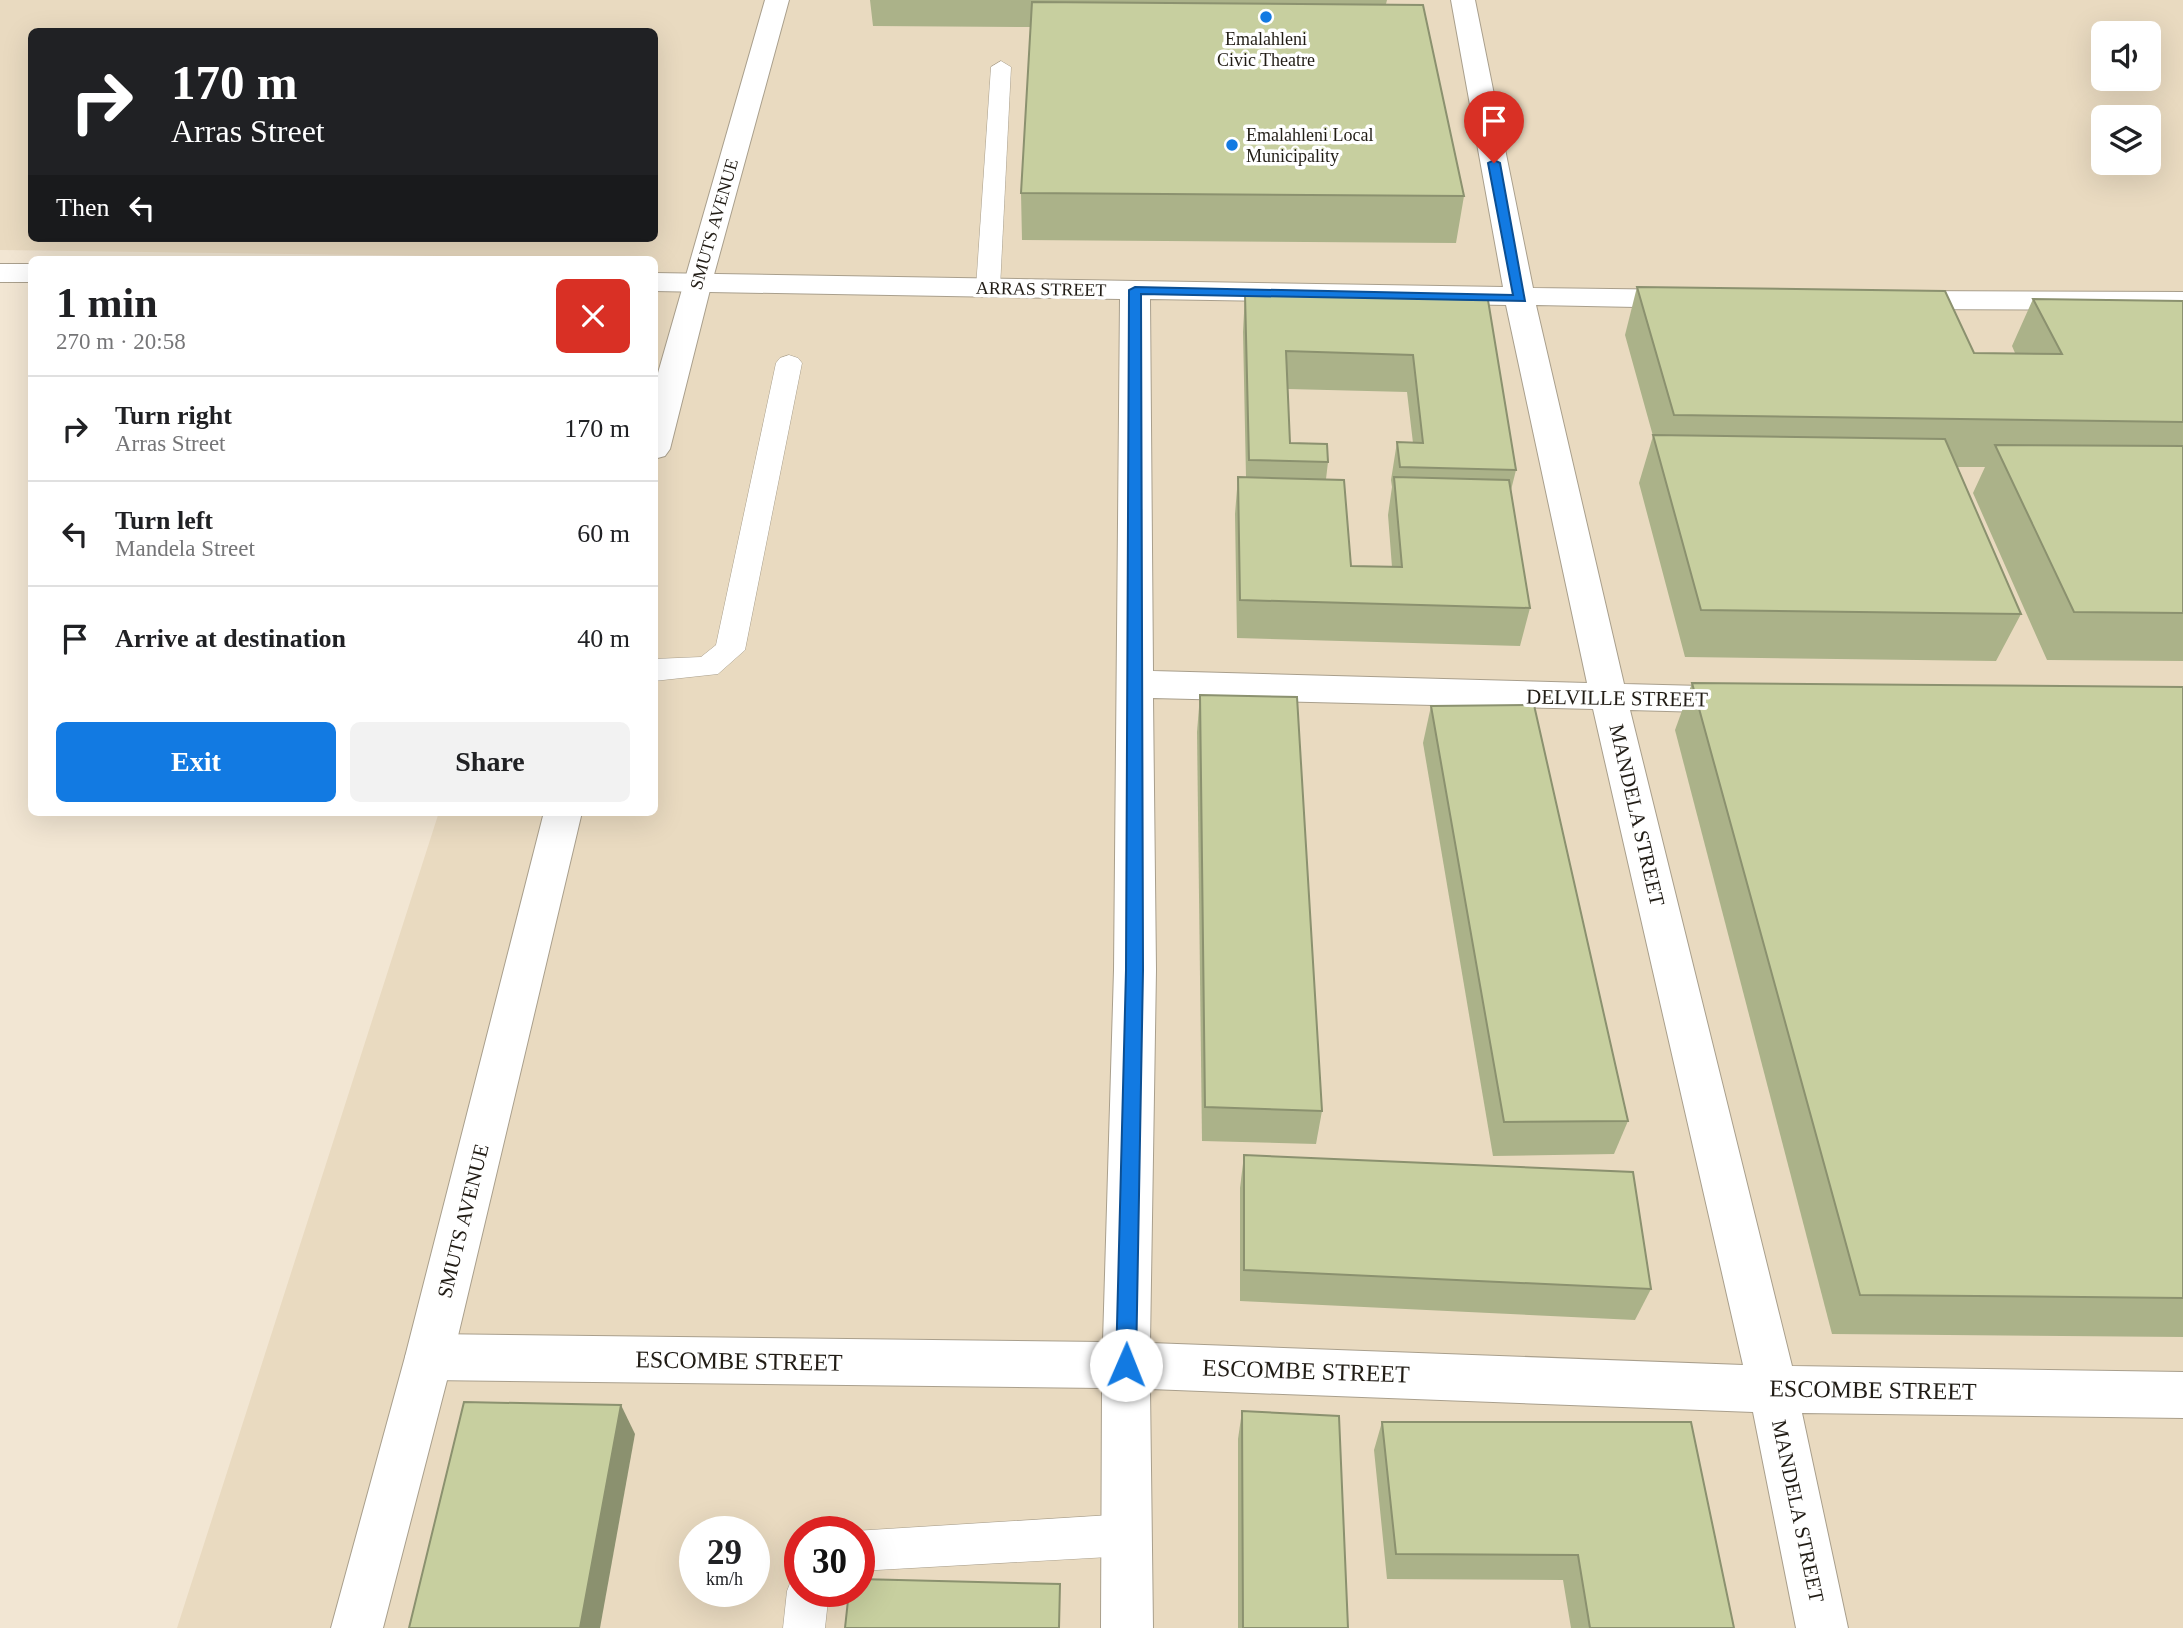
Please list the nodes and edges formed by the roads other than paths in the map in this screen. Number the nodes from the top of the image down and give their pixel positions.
1 (777, 0) edge
2 (1463, 0) edge
3 (1001, 68) dead end
4 (0, 273) edge
5 (28, 273) edge
6 (658, 282) edge
7 (697, 282) junction
8 (988, 288) junction
9 (1135, 290) junction
10 (1520, 299) junction
11 (1714, 299) edge
12 (1866, 300) edge
13 (2183, 301) edge
14 (789, 363) dead end
15 (658, 433) edge
16 (658, 670) edge
17 (1135, 684) junction
18 (1609, 698) junction
19 (1772, 700) edge
20 (562, 816) edge
21 (429, 1357) junction
22 (1126, 1365) junction
23 (1773, 1388) junction
24 (2183, 1395) edge
25 (1127, 1535) junction
26 (875, 1549) edge
27 (806, 1607) edge
28 (357, 1628) edge
29 (803, 1628) edge
30 (1127, 1628) edge
31 (1822, 1628) edge

1 - 7 street, SMUTS AVENUE
2 - 10 street, MANDELA STREET
3 - 8 lane
4 - 5 street
6 - 7 street, ARRAS STREET
7 - 8 street, ARRAS STREET
7 - 15 street, SMUTS AVENUE
8 - 9 street, ARRAS STREET
9 - 10 street, ARRAS STREET
9 - 17 street
10 - 11 street, ARRAS STREET
10 - 18 street, MANDELA STREET
12 - 13 street
14 - 16 lane
17 - 18 street, DELVILLE STREET
17 - 22 street
18 - 19 street, DELVILLE STREET
18 - 23 street, MANDELA STREET
20 - 21 street, SMUTS AVENUE
21 - 22 street, ESCOMBE STREET
21 - 28 street, SMUTS AVENUE
22 - 23 street, ESCOMBE STREET
22 - 25 street
23 - 24 street, ESCOMBE STREET
23 - 31 street, MANDELA STREET
25 - 26 lane
25 - 30 street
27 - 29 lane

